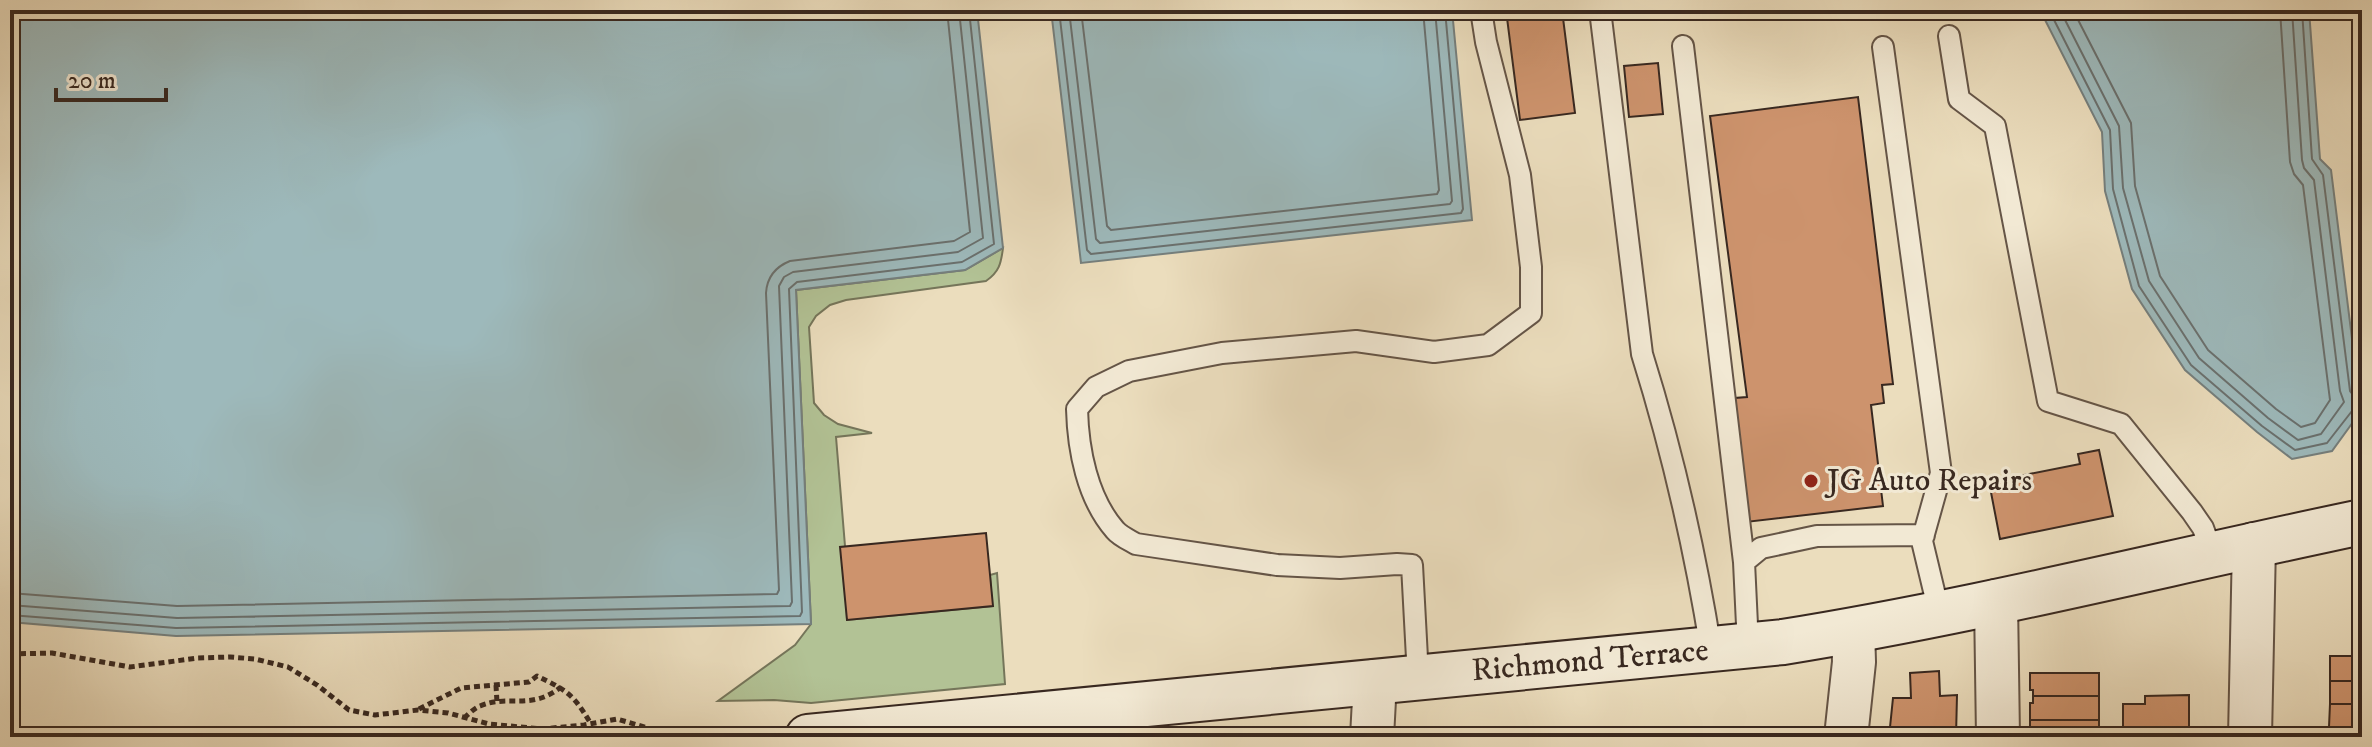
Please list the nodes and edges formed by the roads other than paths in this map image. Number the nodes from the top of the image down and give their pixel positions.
1 (1481, 10) edge
2 (1600, 10) edge
3 (1949, 36) dead end
4 (1683, 46) dead end
5 (1883, 47) dead end
6 (2362, 522) edge
7 (1924, 535) junction
8 (2254, 544) junction
9 (2212, 553) junction
10 (1744, 562) junction
11 (1996, 601) junction
12 (1939, 612) junction
13 (1853, 630) junction
14 (1730, 648) junction
15 (1418, 677) junction
16 (1375, 681) junction
17 (1055, 724) edge
18 (808, 737) edge
19 (1372, 737) edge
20 (1846, 737) edge
21 (1998, 737) edge
22 (2250, 737) edge

1 - 15 lane
2 - 14 lane
3 - 9 lane
4 - 10 lane
5 - 7 lane
6 - 8 main road, Richmond Terrace
7 - 10 lane
7 - 12 lane
8 - 9 main road, Richmond Terrace
8 - 22 street
9 - 11 main road, Richmond Terrace
10 - 14 lane
11 - 12 main road, Richmond Terrace
11 - 21 street
12 - 13 main road, Richmond Terrace
13 - 14 main road, Richmond Terrace
13 - 20 street
14 - 15 main road, Richmond Terrace
15 - 16 main road, Richmond Terrace
16 - 17 main road, Richmond Terrace
16 - 19 street
17 - 18 main road, Richmond Terrace

